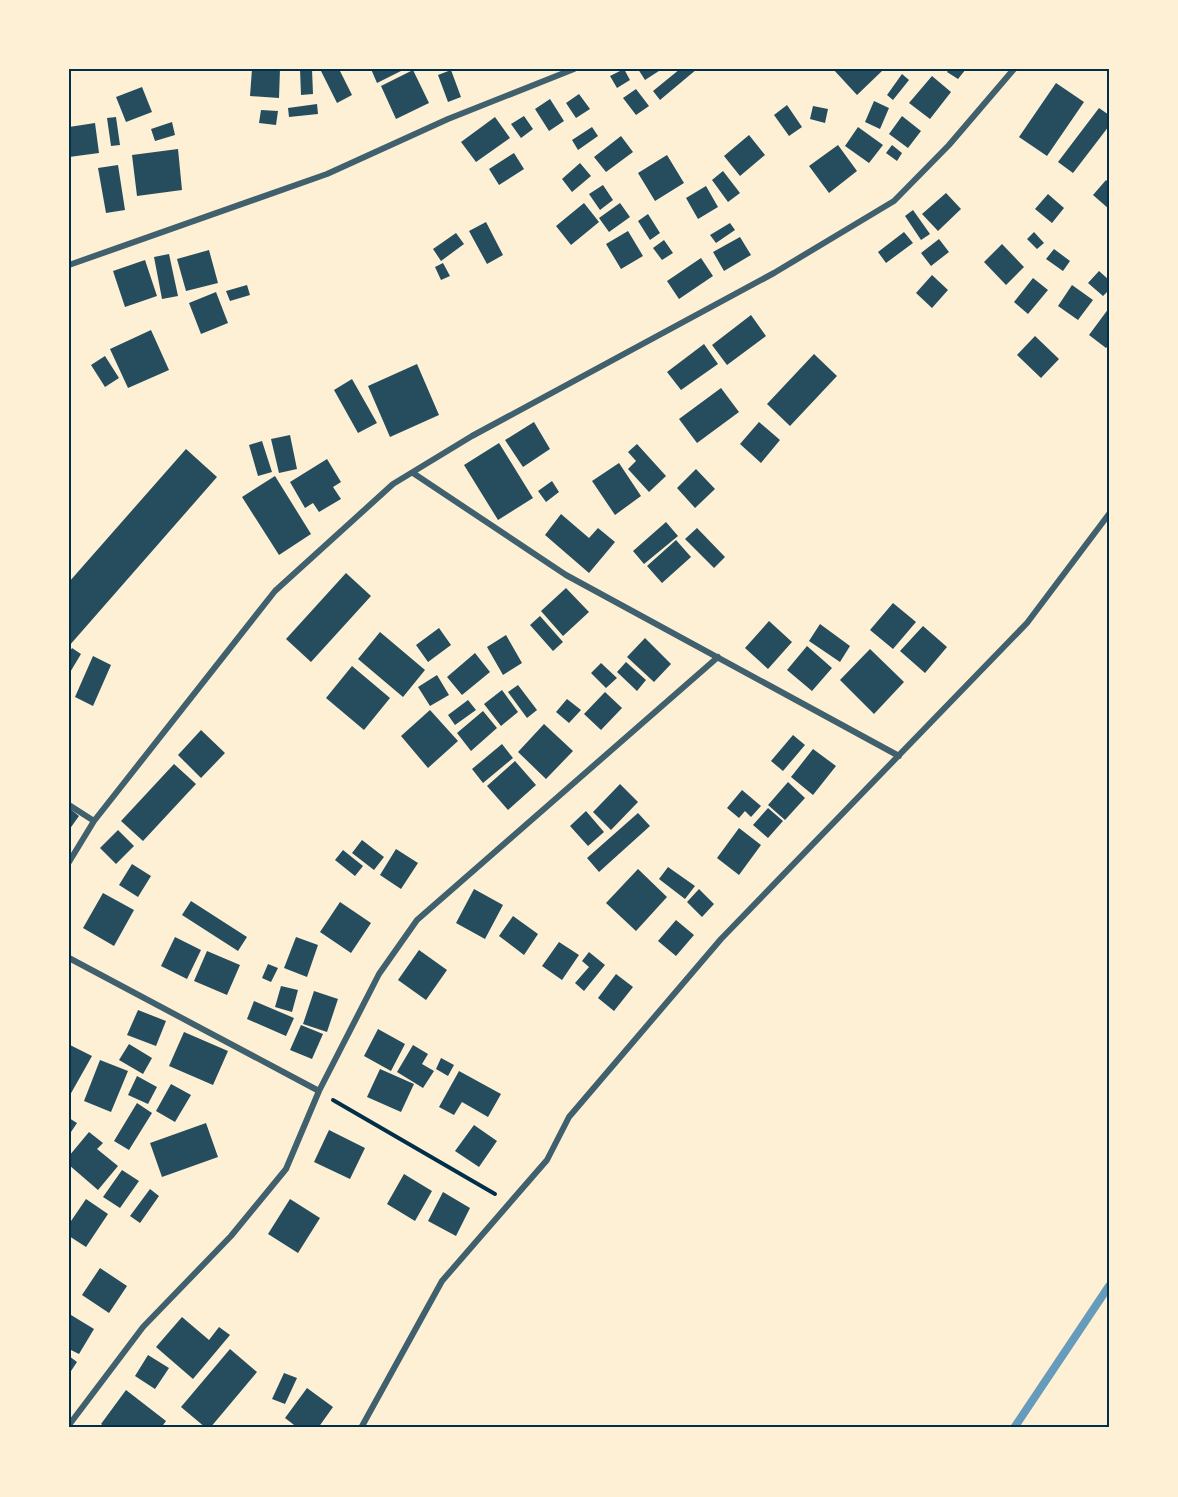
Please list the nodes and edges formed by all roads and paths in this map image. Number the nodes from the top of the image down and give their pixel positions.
1 (574, 69) edge
2 (1014, 69) edge
3 (69, 265) edge
4 (412, 473) junction
5 (1109, 513) edge
6 (718, 657) junction
7 (899, 756) junction
8 (69, 805) edge
9 (94, 820) junction
10 (69, 862) edge
11 (69, 958) edge
12 (319, 1091) junction
13 (511, 1204) junction
14 (69, 1425) edge
15 (361, 1428) edge

1 - 3 street
2 - 4 street
4 - 6 street
4 - 9 street
5 - 7 street
6 - 7 street
6 - 12 street
7 - 13 street
8 - 9 street
9 - 10 street
11 - 12 street
12 - 13 path
12 - 14 street
13 - 15 street

